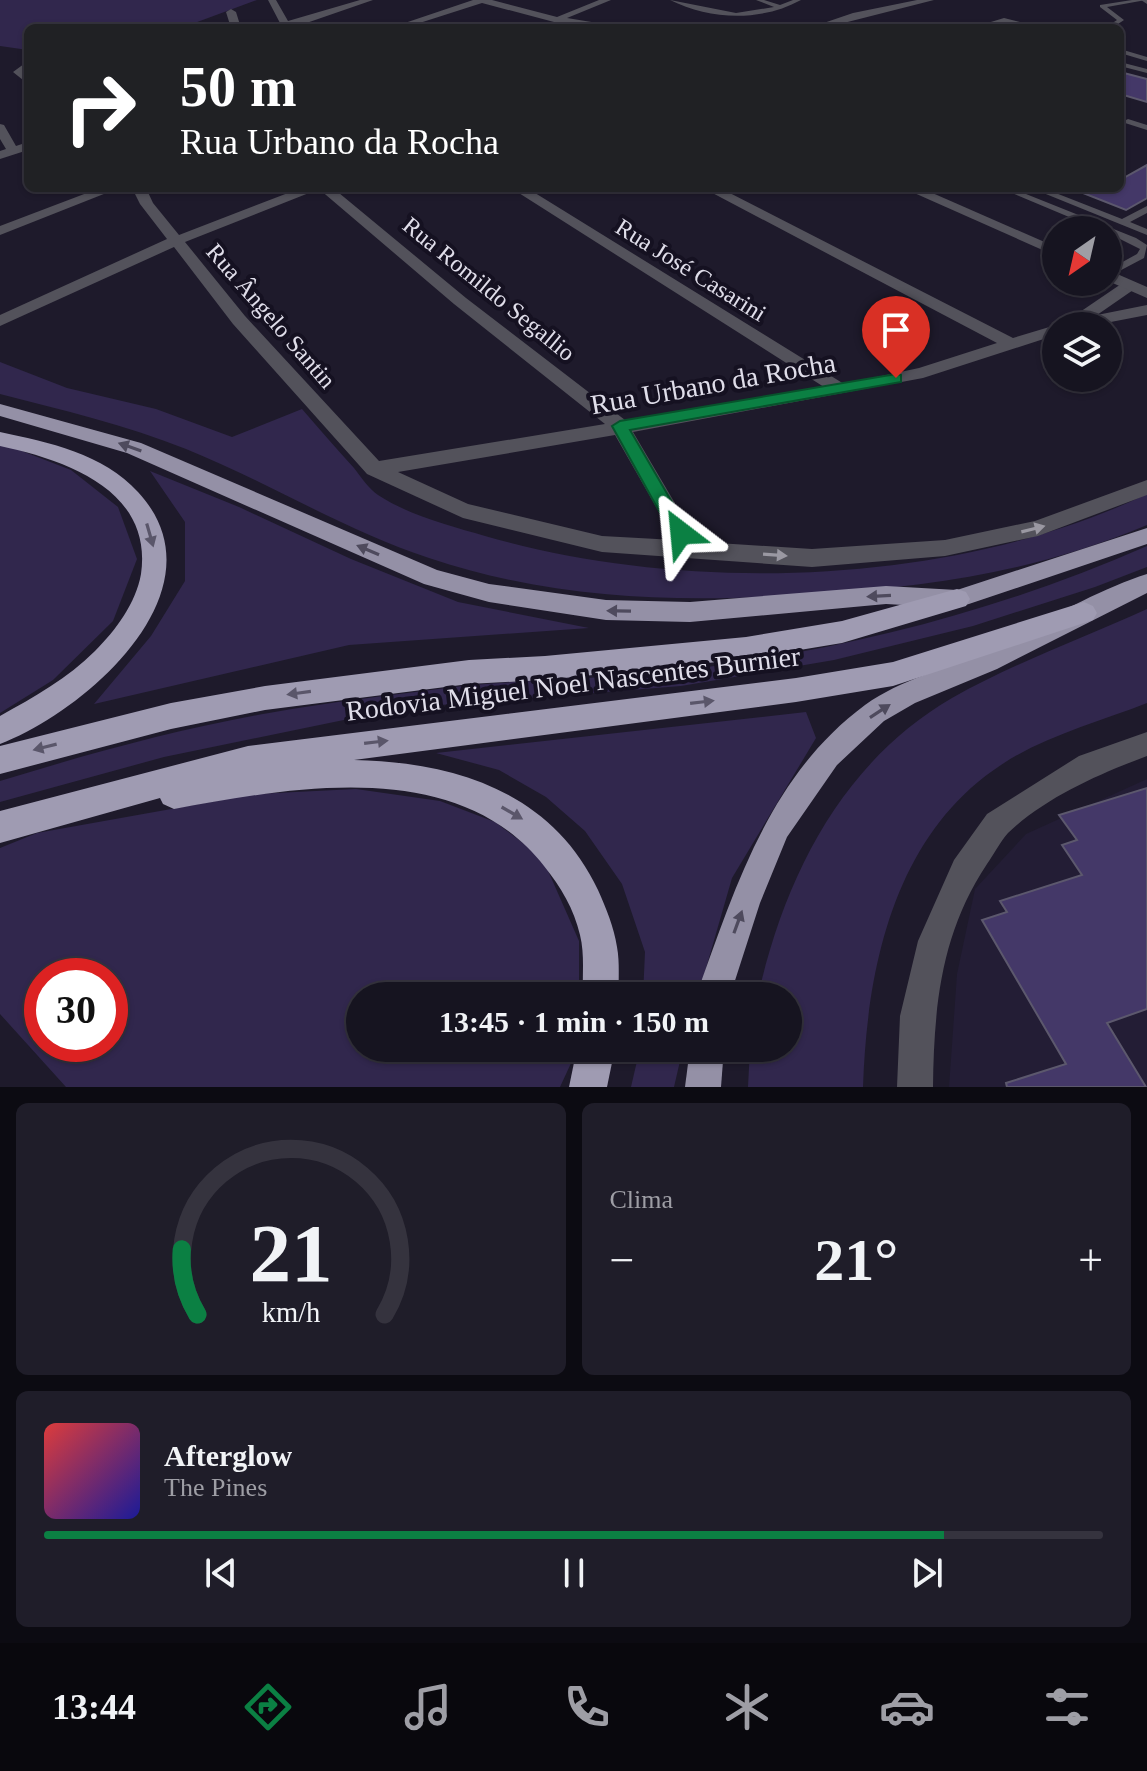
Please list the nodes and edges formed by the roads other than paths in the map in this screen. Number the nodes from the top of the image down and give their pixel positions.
1 (272, 0) edge
2 (369, 0) edge
3 (482, 0) edge
4 (607, 0) edge
5 (660, 0) edge
6 (674, 0) edge
7 (759, 0) edge
8 (798, 0) edge
9 (897, 0) edge
10 (930, 0) edge
11 (1145, 0) edge
12 (779, 7) junction
13 (231, 12) dead end
14 (554, 19) junction
15 (235, 24) edge
16 (285, 24) edge
17 (292, 24) edge
18 (407, 24) edge
19 (540, 24) edge
20 (612, 24) edge
21 (815, 24) edge
22 (819, 24) edge
23 (987, 24) edge
24 (1020, 24) edge
25 (1115, 24) edge
26 (1124, 52) edge
27 (1145, 58) edge
28 (1124, 63) edge
29 (1124, 65) edge
30 (1147, 71) edge
31 (1128, 121) dead end
32 (0, 128) edge
33 (1147, 128) edge
34 (7, 153) edge
35 (76, 192) edge
36 (102, 192) edge
37 (141, 192) edge
38 (303, 192) edge
39 (330, 192) edge
40 (524, 192) edge
41 (718, 192) edge
42 (919, 192) edge
43 (1014, 192) edge
44 (1045, 192) edge
45 (1147, 209) edge
46 (1073, 216) edge
47 (0, 220) edge
48 (1123, 222) junction
49 (0, 231) edge
50 (1147, 232) edge
51 (1122, 236) edge
52 (175, 241) junction
53 (1042, 246) edge
54 (1122, 266) edge
55 (1122, 281) edge
56 (1130, 285) junction
57 (1147, 293) edge
58 (1147, 310) edge
59 (1088, 312) edge
60 (1122, 315) edge
61 (0, 321) edge
62 (1042, 333) edge
63 (1010, 343) junction
64 (841, 390) junction
65 (0, 410) edge
66 (620, 426) junction
67 (0, 439) edge
68 (374, 469) junction
69 (1147, 487) edge
70 (1147, 536) edge
71 (697, 551) junction
72 (1147, 583) edge
73 (957, 599) junction
74 (1084, 613) junction
75 (0, 731) edge
76 (1147, 744) edge
77 (0, 760) edge
78 (4, 826) edge
79 (601, 982) edge
80 (718, 982) edge
81 (593, 1062) edge
82 (706, 1062) edge
83 (588, 1087) edge
84 (703, 1087) edge
85 (915, 1087) edge

1 - 16 street
2 - 17 street
3 - 14 street
3 - 18 street
4 - 14 street
5 - 6 lane
6 - 12 lane
7 - 12 lane
8 - 12 lane
9 - 21 street
10 - 22 street
11 - 25 lane
13 - 15 street
14 - 19 street
14 - 20 street
23 - 24 lane
26 - 27 lane
27 - 28 lane
29 - 30 lane
31 - 33 lane
32 - 34 street
35 - 47 street
36 - 49 street
37 - 52 street, Rua Ângelo Santin
38 - 52 street
39 - 66 street, Rua Romildo Segallio
40 - 64 street, Rua José Casarini
41 - 63 street
42 - 53 street
43 - 46 lane
44 - 48 lane
45 - 48 lane
48 - 50 lane
51 - 54 lane
52 - 61 street
52 - 68 street, Rua Ângelo Santin
55 - 56 street
56 - 57 street
56 - 59 street
58 - 60 street
62 - 63 street, Rua Urbano da Rocha
63 - 64 street, Rua Urbano da Rocha
64 - 66 street, Rua Urbano da Rocha
73 -> 65 highway
66 - 68 street, Rua Urbano da Rocha
66 - 71 street, Rua Romildo Segallio
67 -> 75 highway
68 - 71 street
71 -> 69 street
70 - 73 highway, Rodovia Miguel Noel Nascentes Burnier
72 - 74 highway, Rodovia Miguel Noel Nascentes Burnier
73 -> 77 highway, Rodovia Miguel Noel Nascentes Burnier
78 -> 74 highway, Rodovia Miguel Noel Nascentes Burnier
80 -> 74 highway
76 - 85 street
78 -> 79 highway
81 - 83 highway
82 - 84 highway

